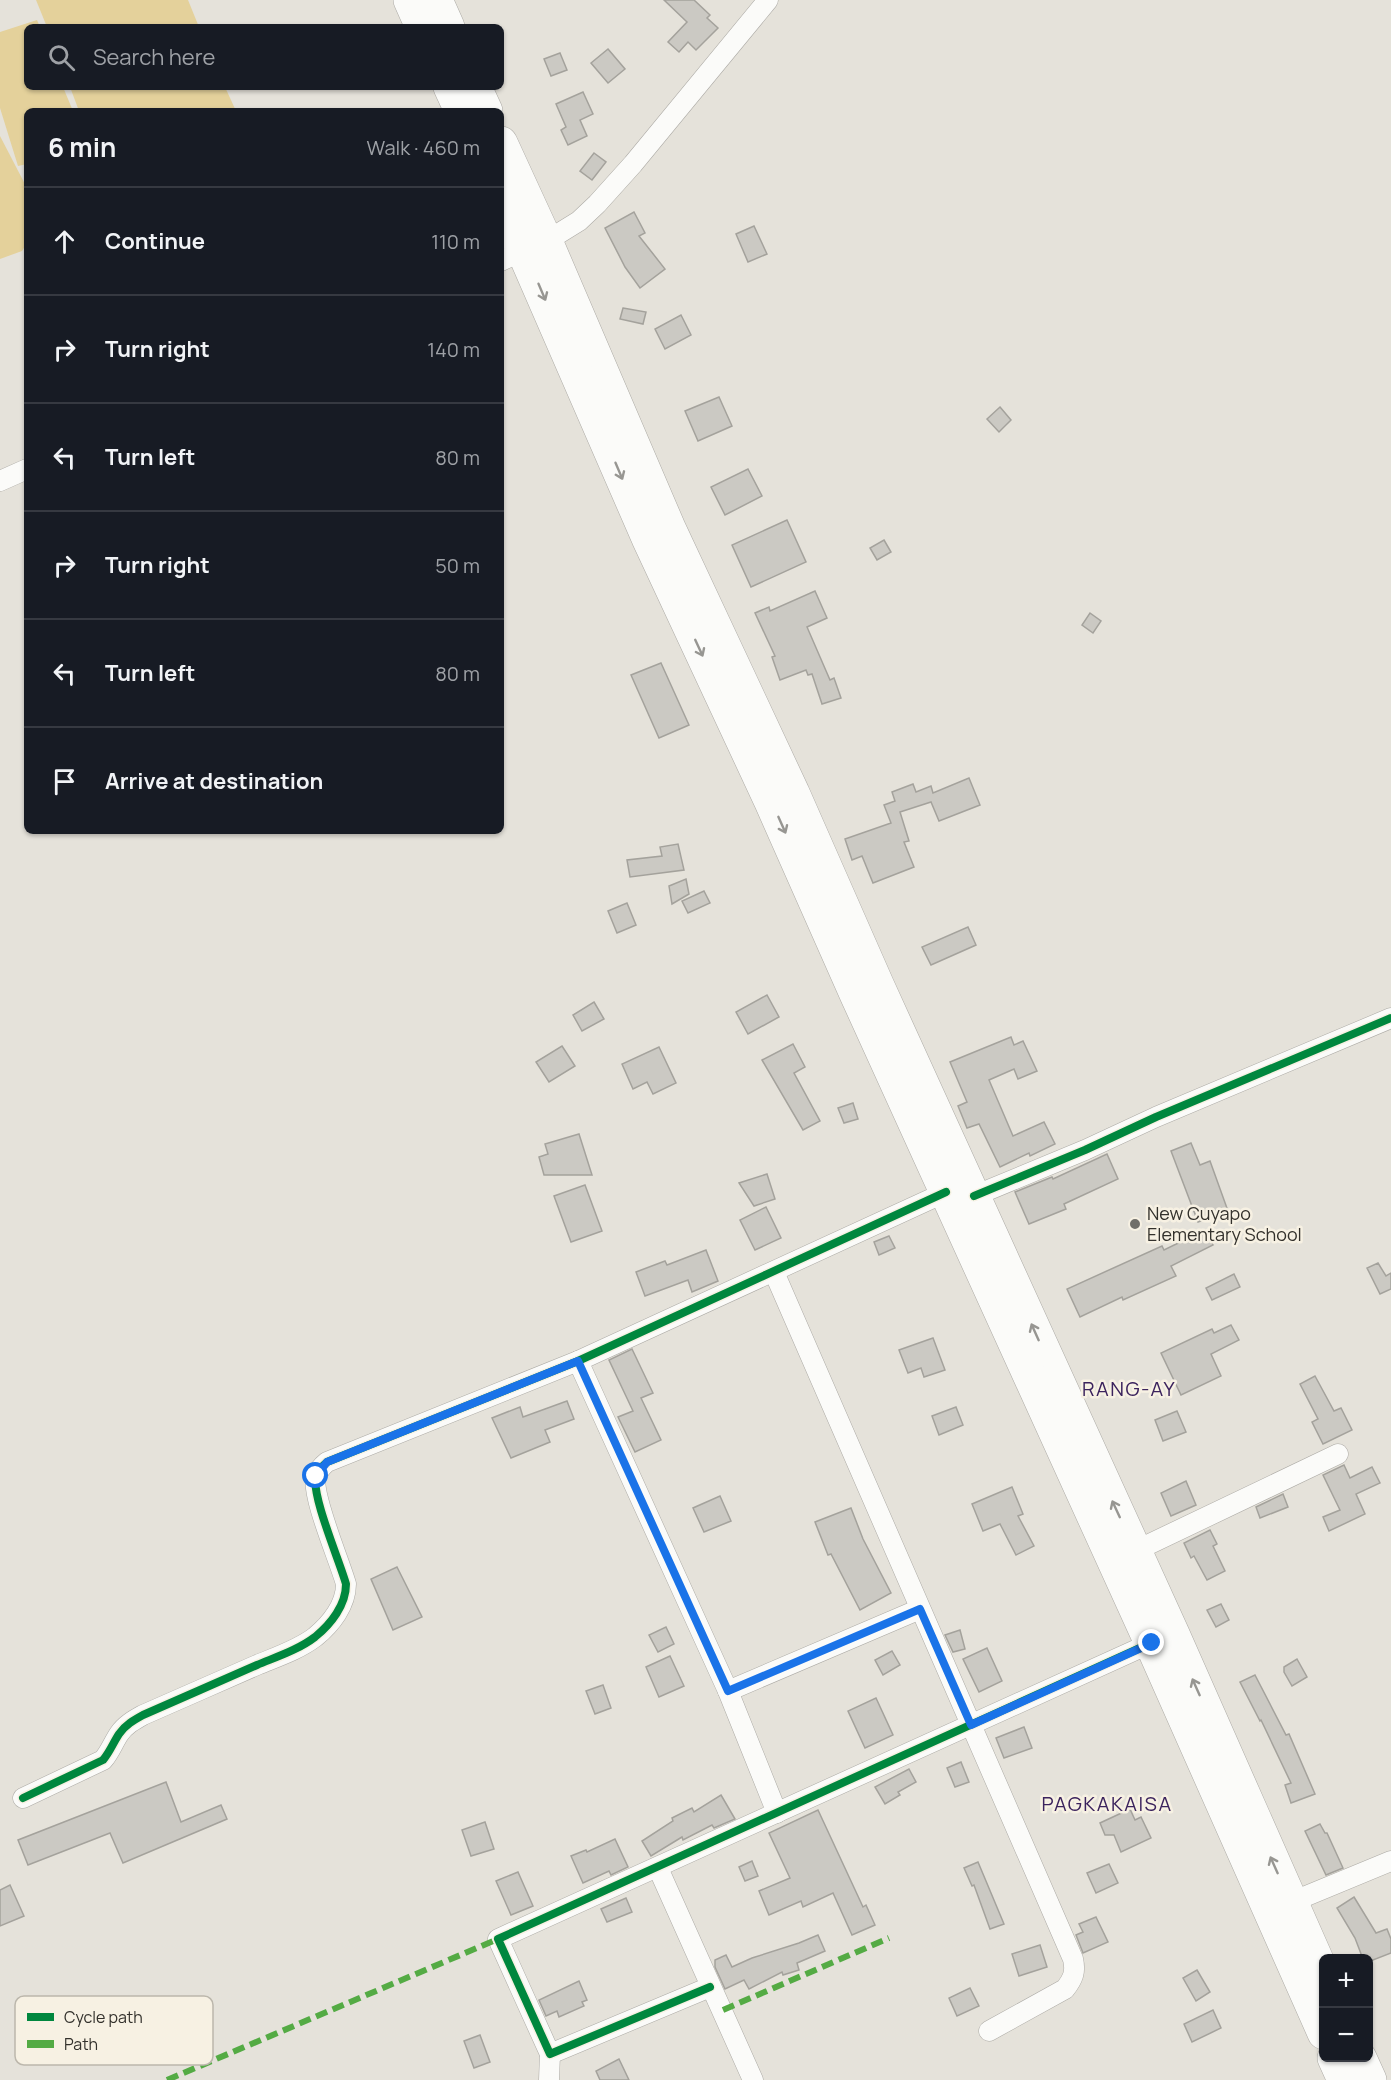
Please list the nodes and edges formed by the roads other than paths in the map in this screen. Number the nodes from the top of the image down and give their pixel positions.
1 (410, 0) edge
2 (436, 0) edge
3 (768, 0) edge
4 (421, 24) edge
5 (447, 24) edge
6 (451, 90) edge
7 (476, 90) edge
8 (459, 108) edge
9 (485, 108) edge
10 (504, 157) edge
11 (504, 207) edge
12 (524, 251) edge
13 (24, 470) edge
14 (0, 481) edge
15 (1391, 1018) edge
16 (960, 1194) junction
17 (774, 1272) junction
18 (578, 1361) junction
19 (1338, 1454) dead end
20 (1135, 1551) junction
21 (920, 1609) junction
22 (1152, 1643) junction
23 (728, 1691) junction
24 (971, 1725) junction
25 (23, 1798) dead end
26 (777, 1813) junction
27 (1391, 1861) edge
28 (658, 1868) junction
29 (1280, 1907) junction
30 (1319, 1970) edge
31 (710, 1987) junction
32 (1319, 2021) edge
33 (989, 2031) dead end
34 (550, 2054) junction
35 (1336, 2062) edge
36 (1362, 2062) edge
37 (549, 2080) edge
38 (753, 2080) edge
39 (1344, 2080) edge
40 (1370, 2080) edge

1 - 4 highway
2 - 5 highway
3 - 12 street
6 - 8 highway
7 - 9 highway
10 - 12 highway
11 - 12 highway
12 - 16 highway
13 - 14 street
15 - 16 street
16 - 17 street
20 -> 16 highway
16 - 22 highway
17 - 18 street
17 - 21 street
18 - 23 street
18 - 25 street
19 - 20 street
29 -> 20 highway
21 - 23 street
21 - 24 street
22 - 24 street
22 - 29 highway
23 - 26 street
24 - 26 street
24 - 33 street
26 - 28 street
27 - 29 street
28 - 31 street
28 - 34 street
29 - 30 highway
29 - 32 highway
31 - 34 street
31 - 38 street
34 - 37 street
35 - 39 highway
36 - 40 highway

